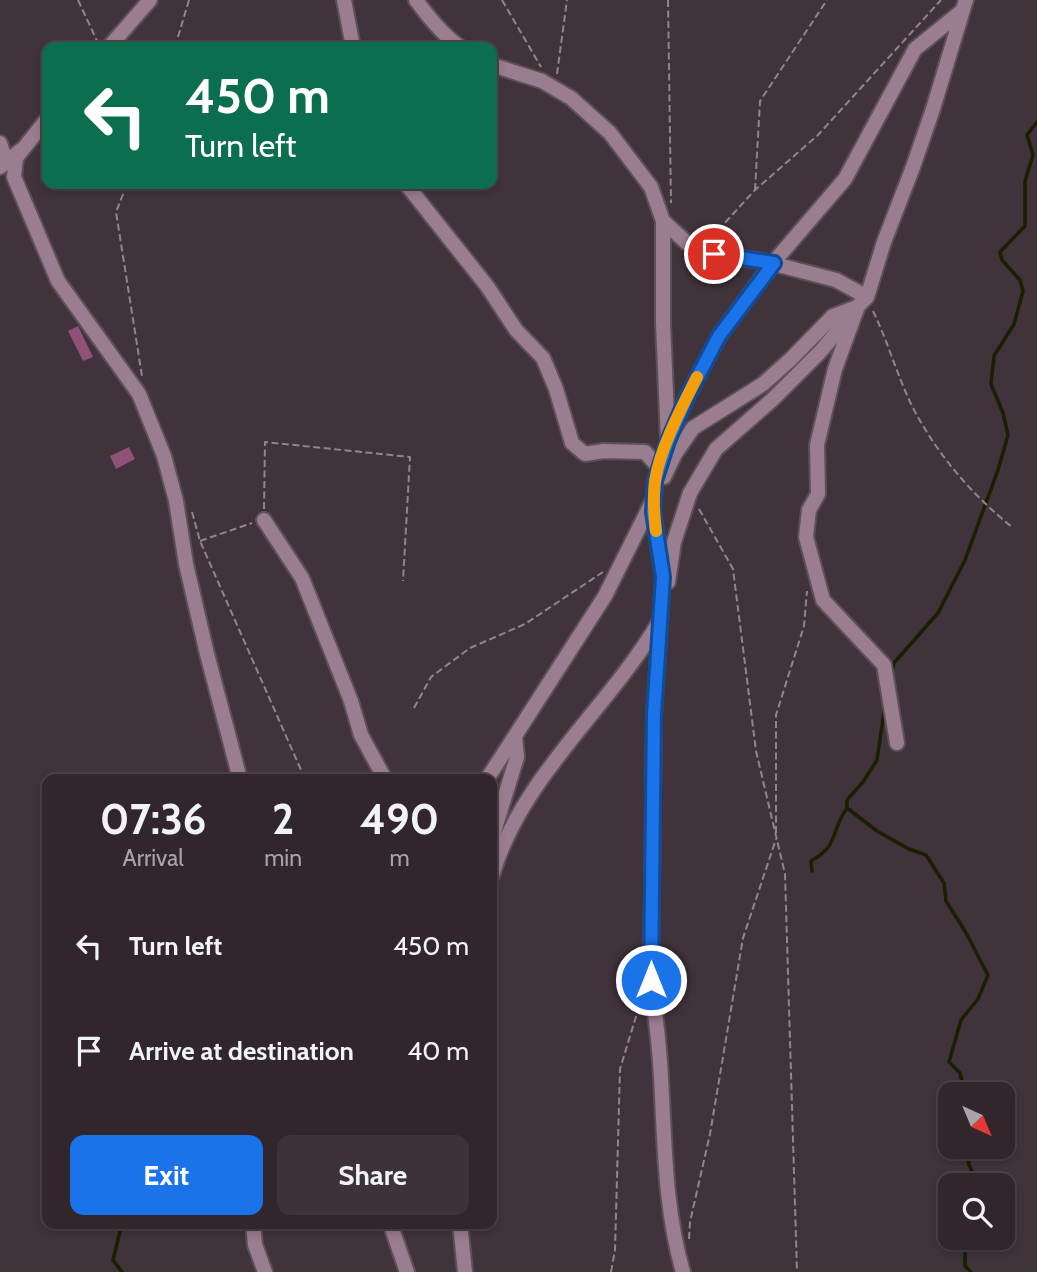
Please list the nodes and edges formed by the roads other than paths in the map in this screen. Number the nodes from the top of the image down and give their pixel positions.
1 (150, 0) edge
2 (344, 0) edge
3 (416, 0) edge
4 (964, 5) edge
5 (113, 42) edge
6 (352, 42) edge
7 (452, 42) edge
8 (497, 67) edge
9 (42, 126) edge
10 (0, 143) edge
11 (28, 144) junction
12 (2, 160) edge
13 (410, 189) edge
14 (663, 221) junction
15 (774, 263) junction
16 (862, 302) junction
17 (668, 441) junction
18 (659, 468) junction
19 (655, 496) junction
20 (264, 520) road end
21 (661, 618) junction
22 (515, 736) junction
23 (897, 743) dead end
24 (239, 774) edge
25 (382, 774) edge
26 (489, 774) edge
27 (497, 822) edge
28 (497, 863) edge
29 (254, 1229) edge
30 (392, 1229) edge
31 (461, 1229) edge
32 (265, 1272) edge
33 (407, 1272) edge
34 (465, 1272) edge
35 (682, 1272) edge

1 - 5 street
2 - 6 street
3 - 7 street
4 - 15 street
4 - 16 street
8 - 14 street
9 - 11 street
10 - 12 street
11 - 12 street
11 - 24 street
13 - 18 street
14 - 15 street
14 - 17 street
15 - 16 street
15 - 17 street
16 - 19 street
16 - 21 street
16 - 23 street
17 - 18 street
18 - 19 street
19 - 21 street
19 - 22 street
20 - 25 street
21 - 28 street
21 - 35 street
22 - 26 street
22 - 27 street
29 - 32 street
30 - 33 street
31 - 34 street

